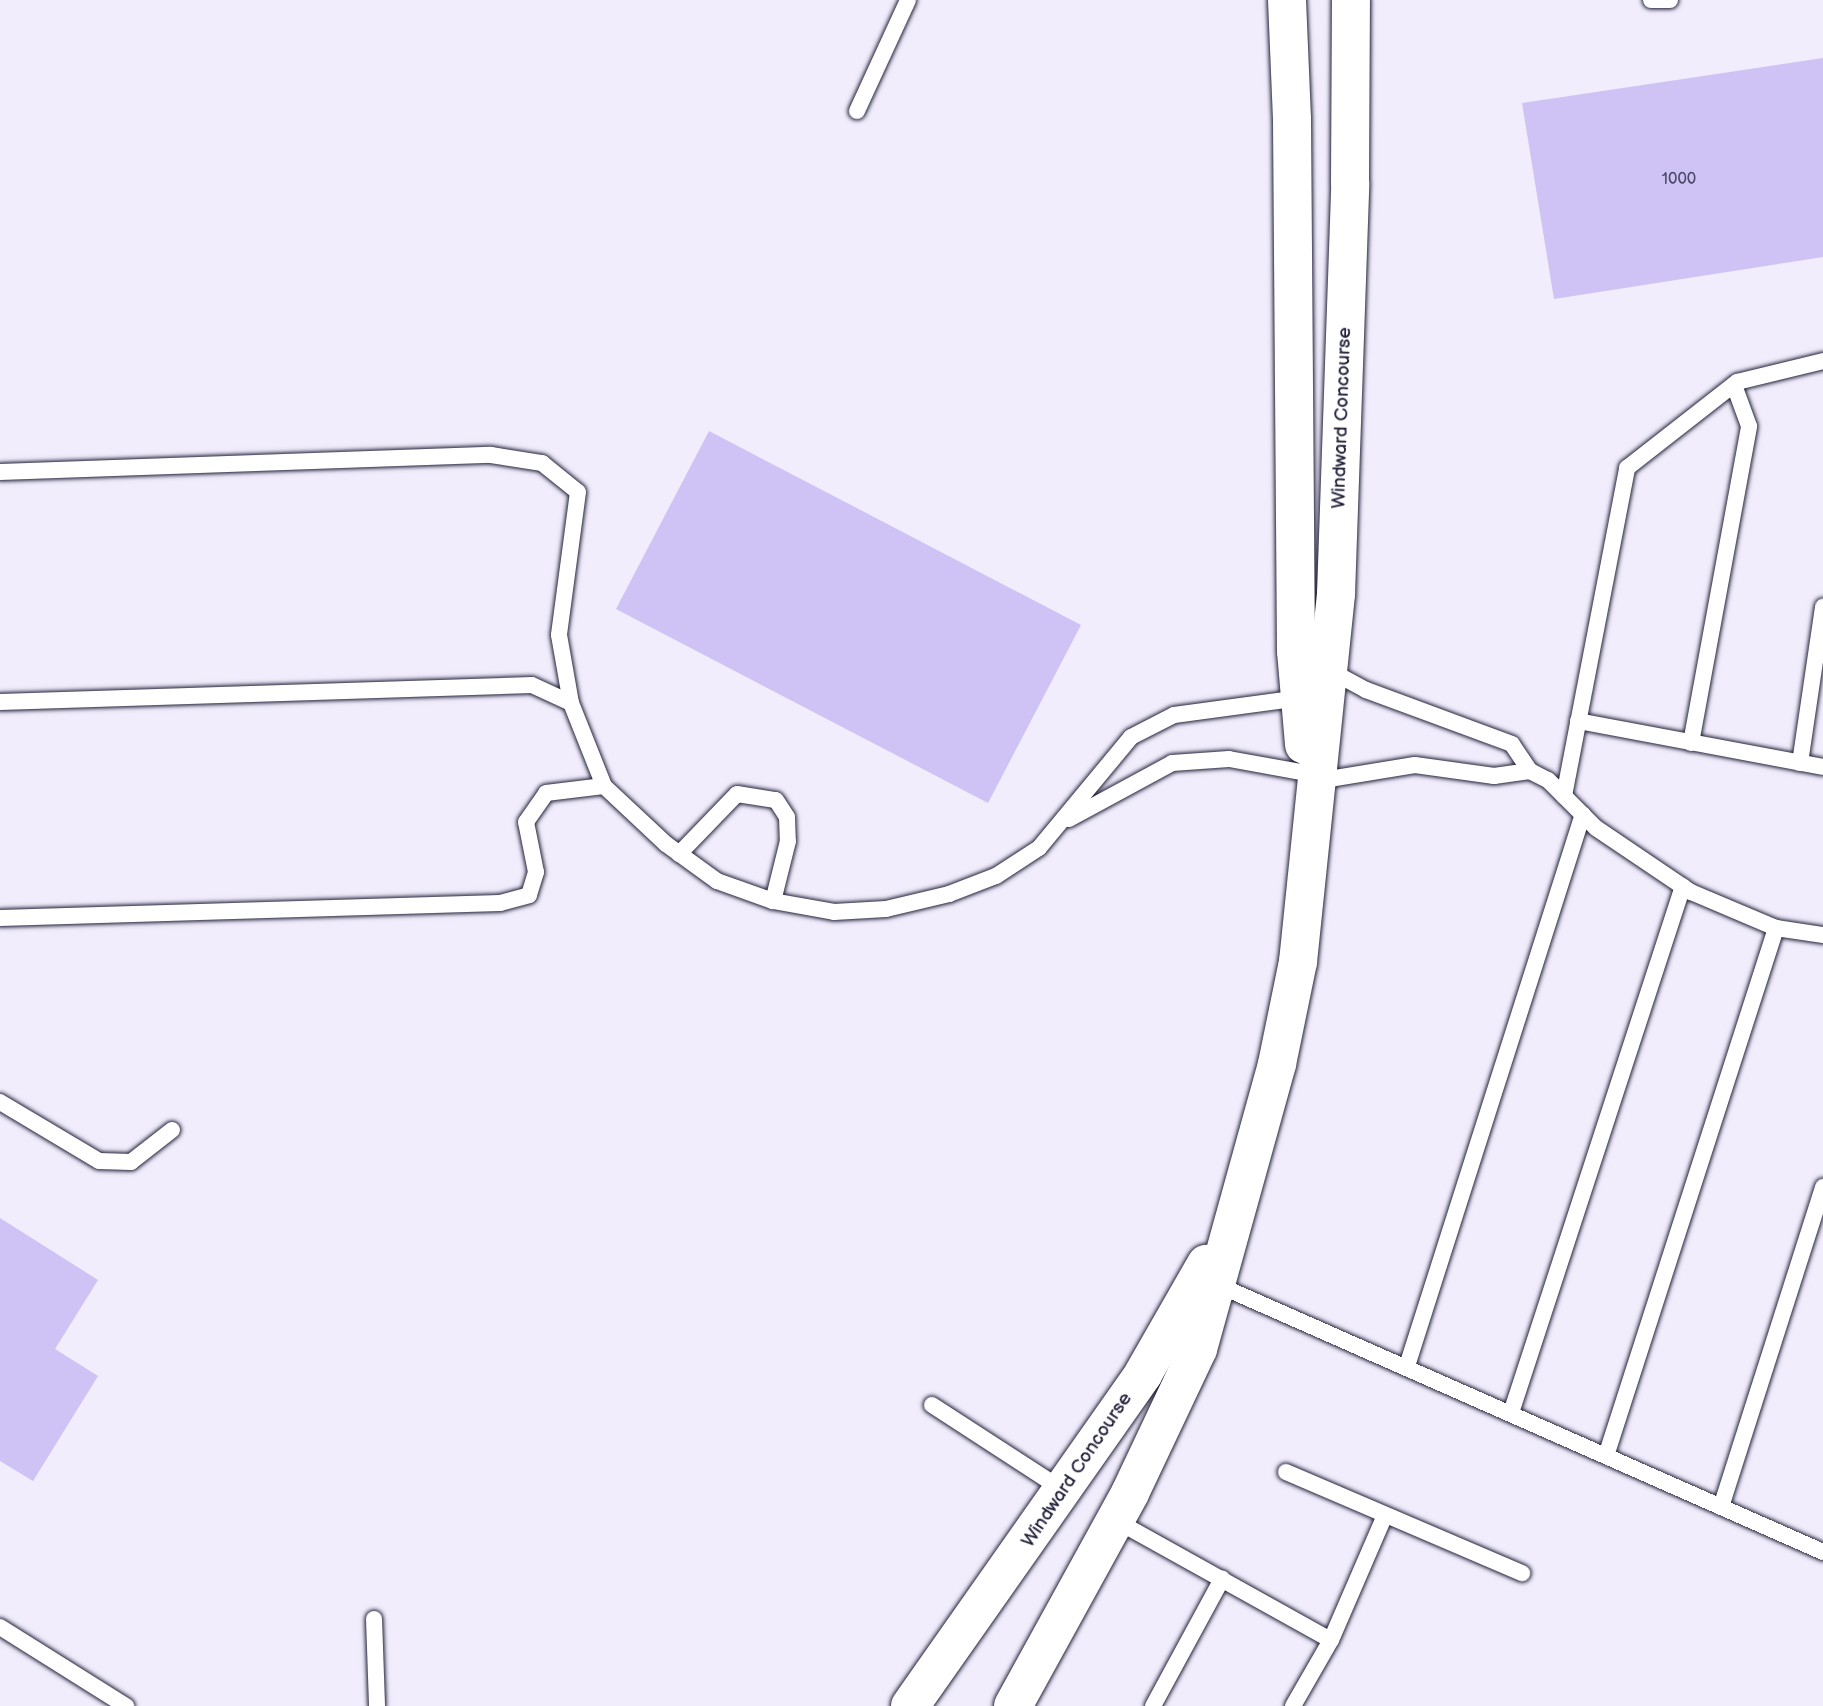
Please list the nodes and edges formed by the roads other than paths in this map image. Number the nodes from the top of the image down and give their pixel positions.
1 (908, 0) edge
2 (1287, 0) edge
3 (1651, 0) edge
4 (1670, 0) edge
5 (1353, 1) edge
6 (857, 111) dead end
7 (1823, 361) edge
8 (1734, 385) junction
9 (0, 472) edge
10 (1823, 607) edge
11 (1329, 670) junction
12 (1300, 698) junction
13 (0, 702) edge
14 (571, 703) junction
15 (1578, 721) junction
16 (1691, 743) junction
17 (1800, 763) junction
18 (1823, 767) edge
19 (1530, 771) junction
20 (1312, 777) junction
21 (604, 786) junction
22 (1564, 796) junction
23 (1583, 814) junction
24 (1060, 824) junction
25 (679, 854) junction
26 (1684, 887) junction
27 (773, 901) junction
28 (0, 918) edge
29 (1776, 928) junction
30 (1823, 935) edge
31 (0, 1102) edge
32 (172, 1130) dead end
33 (1823, 1187) edge
34 (1229, 1223) junction
35 (1214, 1283) junction
36 (1407, 1366) junction
37 (932, 1405) dead end
38 (1511, 1413) junction
39 (1606, 1455) junction
40 (1286, 1472) dead end
41 (1063, 1490) junction
42 (1721, 1507) junction
43 (1385, 1515) junction
44 (1115, 1520) junction
45 (1822, 1547) edge
46 (1522, 1573) dead end
47 (1222, 1580) junction
48 (374, 1619) dead end
49 (0, 1627) edge
50 (1331, 1640) junction
51 (127, 1706) edge
52 (377, 1706) edge
53 (910, 1706) edge
54 (1013, 1706) edge
55 (1153, 1706) edge
56 (1293, 1706) edge

1 - 6 lane
2 - 12 street, Windward Concourse
3 - 4 lane
5 - 11 street, Windward Concourse
7 - 8 lane
8 - 15 lane
8 - 16 lane
9 - 14 lane
10 - 17 lane
11 - 19 lane
11 - 20 street, Windward Concourse
12 - 20 street, Windward Concourse
12 - 24 lane
13 - 14 lane
14 - 21 lane
15 - 16 lane
15 - 22 lane
16 - 17 lane
17 - 18 lane
19 - 20 lane
19 - 22 lane
20 - 24 lane
20 - 34 street, Windward Concourse
21 - 25 lane
21 - 28 lane
22 - 23 lane
23 - 26 lane
23 - 36 lane
24 - 27 lane
25 - 27 lane
25 - 27 lane
26 - 29 lane
26 - 38 lane
29 - 30 lane
29 - 39 lane
31 - 32 lane
33 - 42 lane
34 - 35 street, Windward Concourse
34 - 41 street, Windward Concourse
35 - 36 lane
35 - 44 street, Windward Concourse
36 - 38 lane
37 - 41 lane
38 - 39 lane
39 - 42 lane
40 - 43 lane
41 - 53 street, Windward Concourse
42 - 45 lane
43 - 46 lane
43 - 50 lane
44 - 47 lane
44 - 54 street, Windward Concourse
47 - 50 lane
47 - 55 lane
48 - 52 lane
49 - 51 lane
50 - 56 lane

